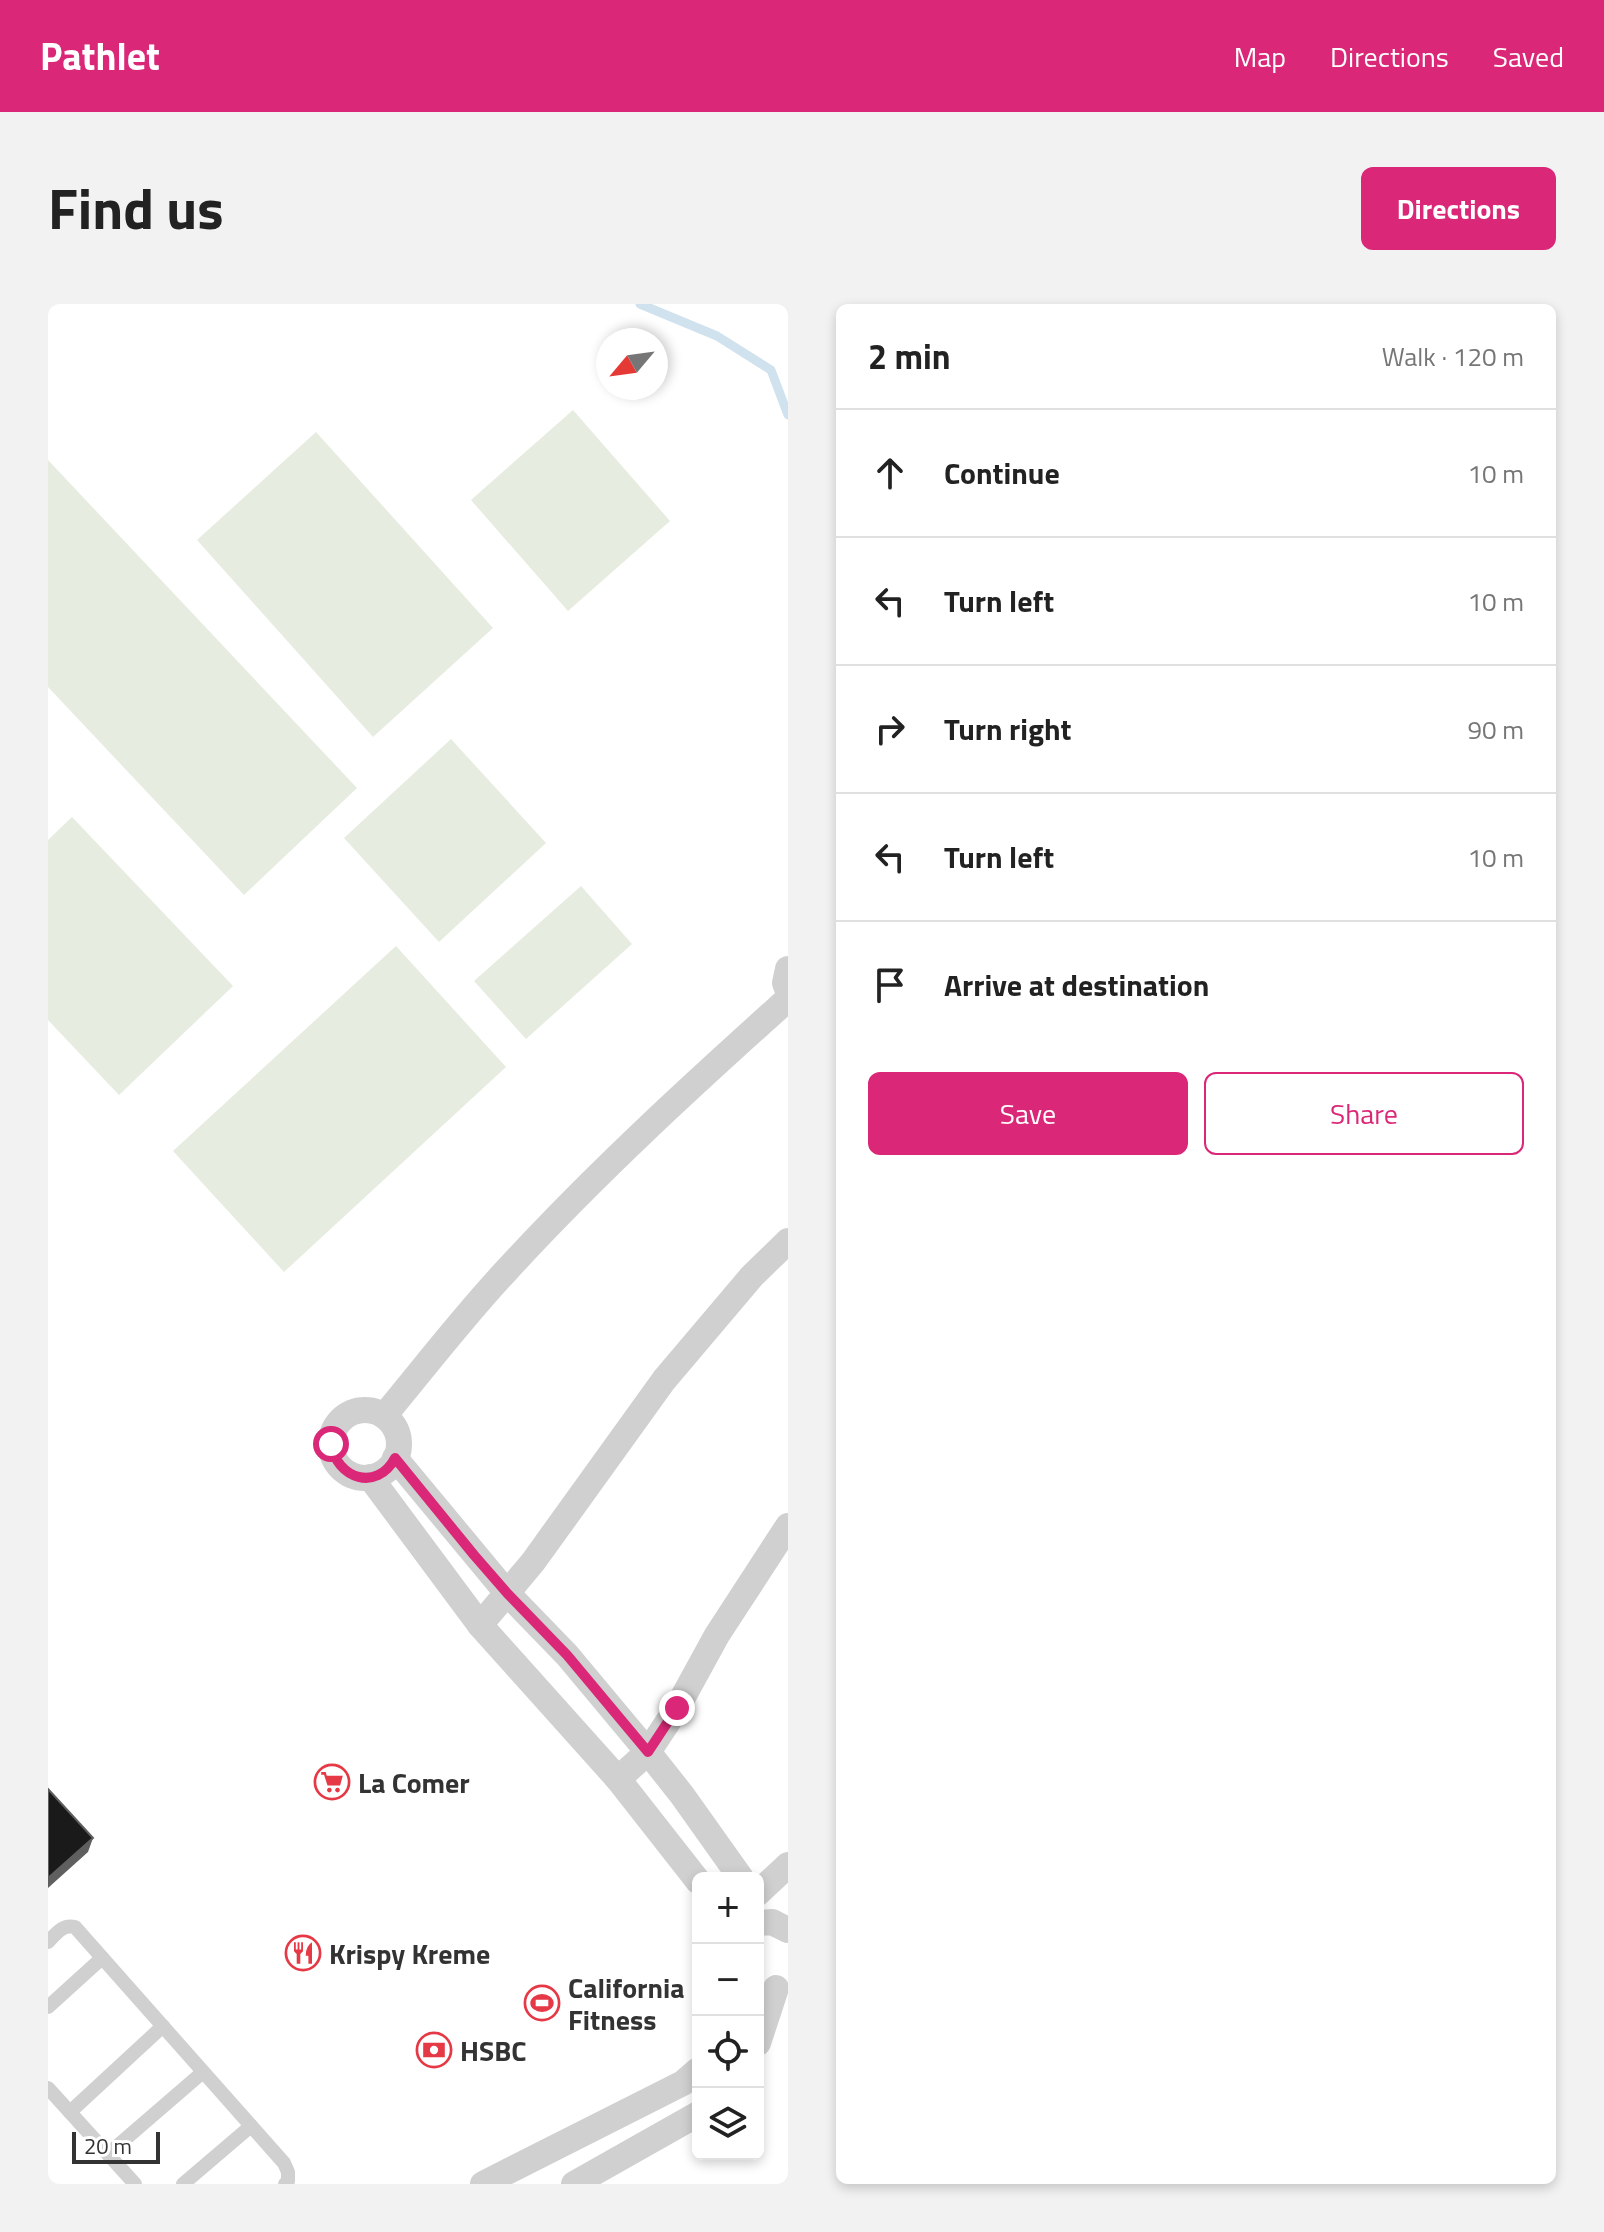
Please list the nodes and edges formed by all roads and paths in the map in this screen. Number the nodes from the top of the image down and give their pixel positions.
1 (788, 969) edge
2 (788, 991) edge
3 (788, 999) edge
4 (788, 1241) edge
5 (384, 1416) junction
6 (395, 1458) junction
7 (370, 1477) junction
8 (788, 1526) edge
9 (507, 1593) junction
10 (480, 1625) junction
11 (648, 1752) junction
12 (618, 1779) junction
13 (788, 1865) edge
14 (737, 1872) edge
15 (692, 1873) edge
16 (764, 1887) edge
17 (48, 1942) edge
18 (102, 1958) junction
19 (774, 1986) edge
20 (48, 2007) edge
21 (764, 2022) edge
22 (163, 2026) junction
23 (203, 2072) junction
24 (692, 2075) edge
25 (48, 2088) edge
26 (70, 2112) junction
27 (692, 2117) edge
28 (251, 2126) junction
29 (108, 2154) junction
30 (135, 2184) edge
31 (183, 2184) edge
32 (285, 2184) edge
33 (483, 2184) edge
34 (574, 2184) edge

1 - 2 street
3 - 5 street
4 - 9 street
5 - 6 street
5 - 7 street
6 - 7 street
6 - 9 street
7 - 10 street
8 - 11 street
9 - 10 street
9 - 11 street
10 - 12 street
11 - 12 street
11 - 14 street
12 - 15 street
13 - 16 street
17 - 18 lane
18 - 20 lane
18 - 22 lane
19 - 21 street
22 - 23 lane
22 - 26 lane
23 - 28 lane
23 - 29 lane
24 - 33 street
25 - 26 lane
26 - 29 lane
27 - 34 street
28 - 31 lane
28 - 32 lane
29 - 30 lane

